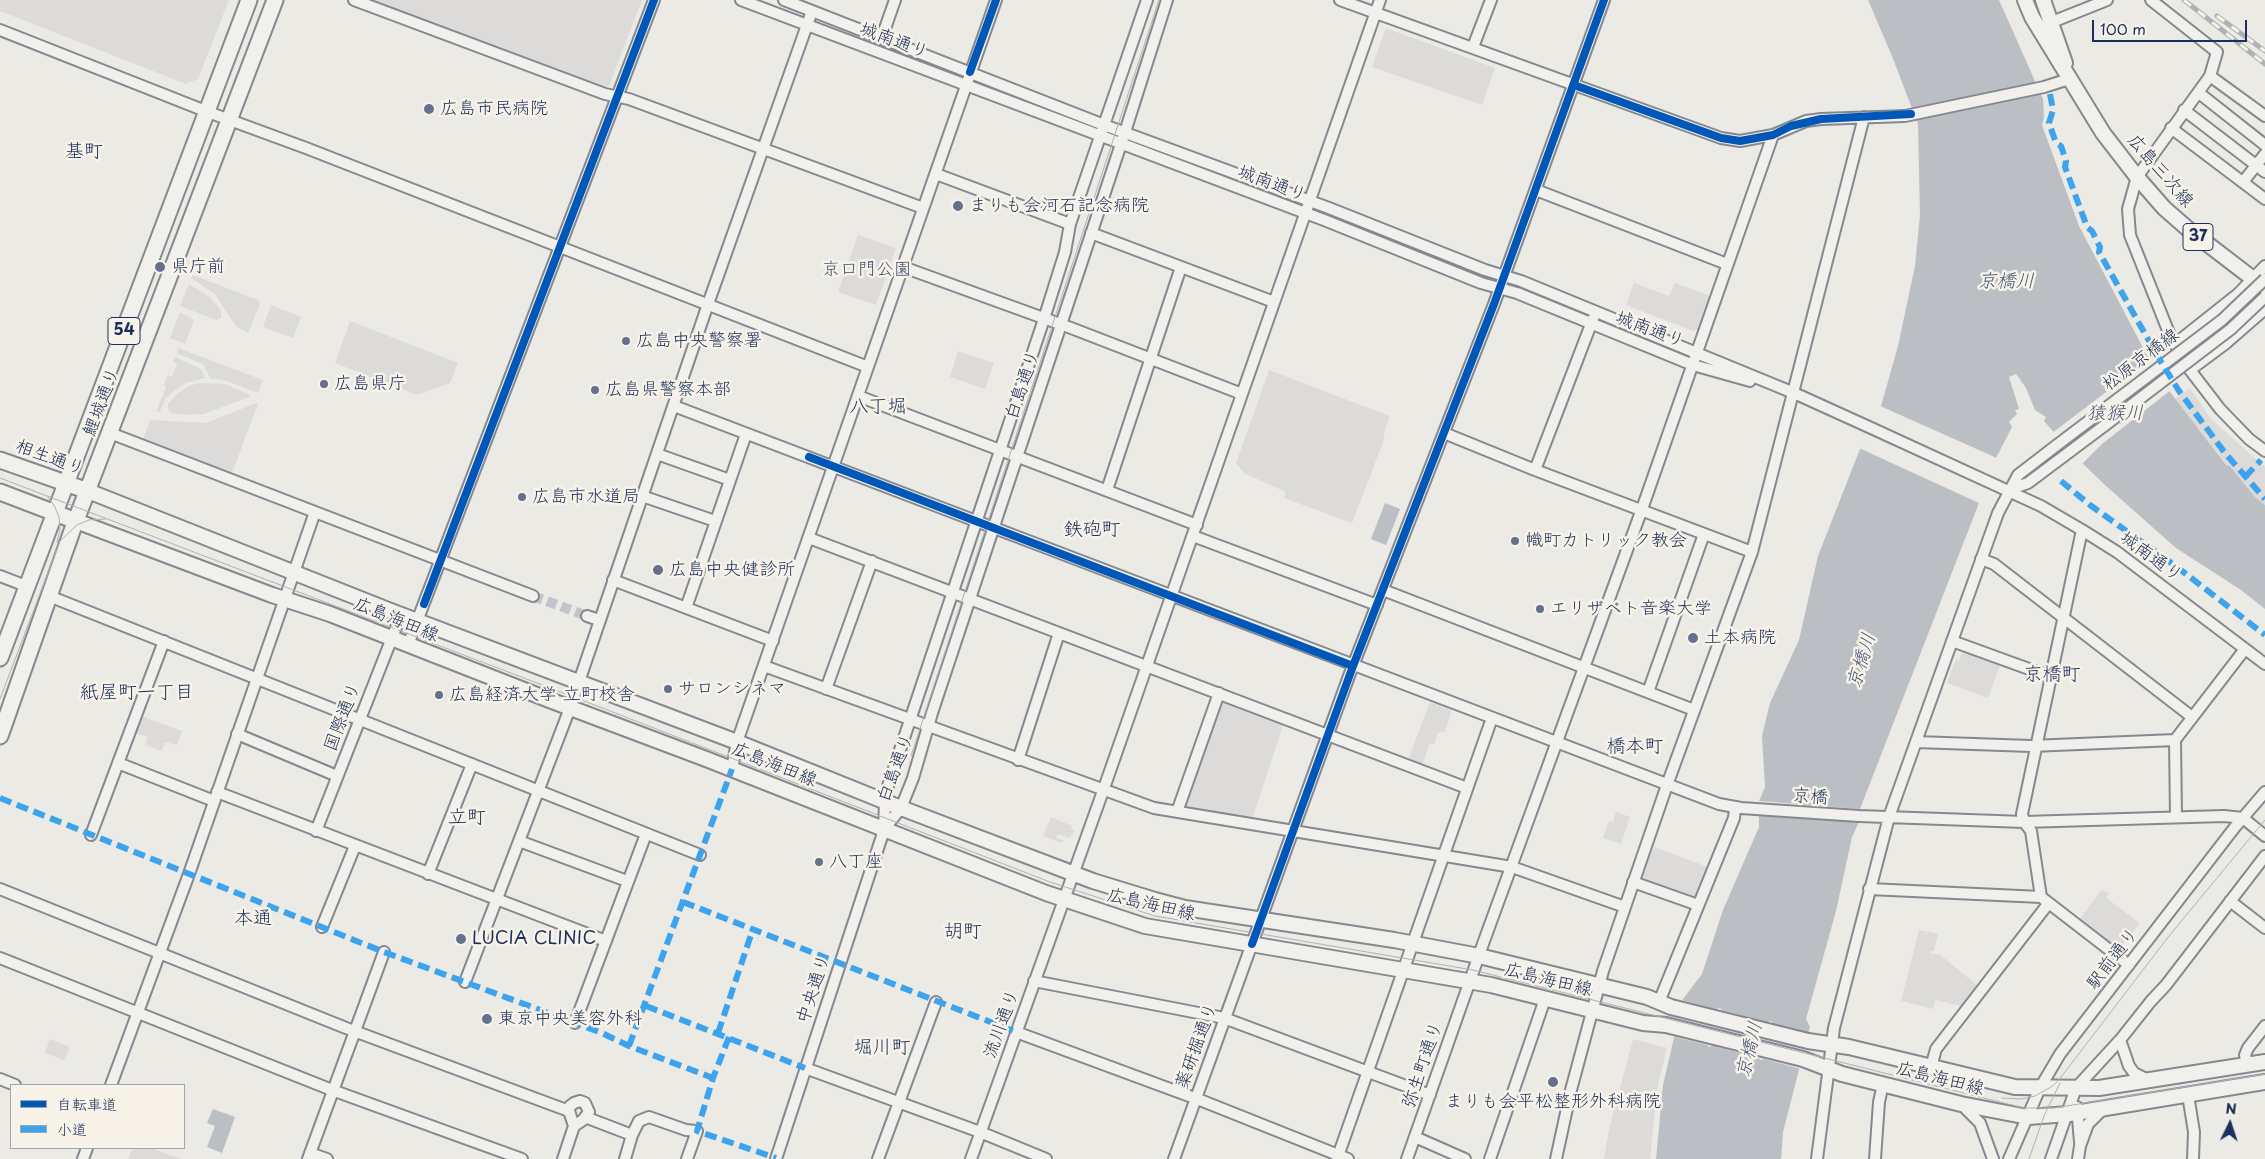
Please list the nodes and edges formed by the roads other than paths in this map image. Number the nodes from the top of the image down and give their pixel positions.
1 (250, 0) edge
2 (275, 0) edge
3 (354, 0) edge
4 (654, 0) edge
5 (741, 0) edge
6 (784, 0) edge
7 (895, 0) edge
8 (996, 0) edge
9 (1147, 0) edge
10 (1167, 0) edge
11 (1340, 0) edge
12 (1380, 0) edge
13 (1490, 0) edge
14 (1604, 0) edge
15 (2025, 0) edge
16 (2043, 0) edge
17 (2107, 0) edge
18 (2150, 0) edge
19 (812, 11) junction
20 (1376, 13) junction
21 (2052, 22) junction
22 (807, 26) junction
23 (2, 31) edge
24 (882, 37) junction
25 (1473, 47) junction
26 (970, 72) junction
27 (2210, 76) junction
28 (2069, 79) junction
29 (1574, 84) junction
30 (966, 86) junction
31 (2199, 93) junction
32 (617, 97) junction
33 (2184, 110) junction
34 (208, 112) junction
35 (2265, 116) edge
36 (1864, 117) junction
37 (230, 120) junction
38 (1104, 125) junction
39 (2171, 128) junction
40 (1125, 132) junction
41 (1773, 135) junction
42 (1100, 137) junction
43 (1121, 144) junction
44 (2265, 145) edge
45 (764, 149) junction
46 (2265, 154) edge
47 (2261, 168) edge
48 (936, 174) junction
49 (2137, 178) junction
50 (2243, 182) junction
51 (1536, 190) junction
52 (2265, 199) edge
53 (1309, 200) junction
54 (923, 208) junction
55 (1305, 214) junction
56 (1070, 224) junction
57 (1091, 233) junction
58 (560, 247) junction
59 (1727, 264) junction
60 (2265, 266) edge
61 (903, 267) junction
62 (1181, 267) junction
63 (1504, 276) junction
64 (2259, 279) edge
65 (1500, 288) junction
66 (2265, 288) edge
67 (2265, 297) edge
68 (1274, 302) junction
69 (708, 304) junction
70 (2265, 309) edge
71 (1596, 311) junction
72 (1044, 319) junction
73 (1060, 324) junction
74 (1591, 325) junction
75 (2175, 344) junction
76 (1696, 352) junction
77 (1150, 358) junction
78 (1693, 364) junction
79 (868, 367) junction
80 (2190, 370) junction
81 (1794, 393) junction
82 (1242, 394) junction
83 (858, 396) junction
84 (674, 406) junction
85 (110, 433) junction
86 (1444, 433) junction
87 (746, 434) junction
88 (2264, 449) edge
89 (1000, 450) junction
90 (657, 454) junction
91 (1016, 456) junction
92 (0, 460) edge
93 (833, 466) junction
94 (1536, 470) junction
95 (730, 480) junction
96 (65, 483) junction
97 (1107, 490) junction
98 (2008, 490) junction
99 (88, 491) junction
100 (0, 492) edge
101 (642, 496) junction
102 (1642, 509) junction
103 (54, 512) junction
104 (315, 512) junction
105 (76, 521) junction
106 (976, 521) junction
107 (715, 522) junction
108 (1197, 525) junction
109 (994, 527) junction
110 (2082, 530) junction
111 (1704, 534) junction
112 (1193, 536) junction
113 (809, 538) junction
114 (1752, 552) junction
115 (1981, 559) junction
116 (441, 560) junction
117 (872, 561) junction
118 (293, 572) junction
119 (0, 576) edge
120 (613, 580) junction
121 (26, 586) junction
122 (1383, 590) junction
123 (953, 593) junction
124 (1172, 595) junction
125 (49, 596) junction
126 (533, 596) tunnel mouth
127 (284, 598) junction
128 (970, 600) junction
129 (1376, 605) junction
130 (686, 608) junction
131 (401, 615) junction
132 (587, 616) tunnel mouth
133 (2063, 618) junction
134 (599, 620) junction
135 (417, 621) junction
136 (1059, 633) junction
137 (392, 638) junction
138 (1952, 640) junction
139 (164, 641) junction
140 (773, 641) junction
141 (408, 645) junction
142 (2245, 649) junction
143 (0, 658) edge
144 (2265, 664) edge
145 (764, 666) junction
146 (1353, 666) junction
147 (1147, 667) junction
148 (1585, 668) junction
149 (2051, 676) junction
150 (256, 678) junction
151 (578, 682) junction
152 (826, 689) junction
153 (1648, 692) junction
154 (1219, 694) junction
155 (570, 708) junction
156 (1694, 710) junction
157 (2192, 717) junction
158 (1492, 718) junction
159 (360, 719) junction
160 (911, 720) junction
161 (928, 726) junction
162 (237, 734) junction
163 (1328, 735) junction
164 (0, 736) edge
165 (2174, 740) junction
166 (737, 742) junction
167 (1916, 742) junction
168 (1558, 743) junction
169 (2037, 745) junction
170 (1018, 760) junction
171 (118, 763) junction
172 (472, 764) junction
173 (732, 769) junction
174 (337, 776) junction
175 (1667, 785) junction
176 (1467, 788) junction
177 (538, 791) junction
178 (1103, 791) junction
179 (2265, 792) edge
180 (216, 796) junction
181 (885, 801) junction
182 (901, 808) junction
183 (1735, 808) junction
184 (1177, 812) junction
185 (1889, 817) junction
186 (2176, 817) junction
187 (2243, 818) junction
188 (2024, 822) junction
189 (884, 830) junction
190 (316, 831) junction
191 (1293, 831) junction
192 (91, 834) dead end
193 (646, 834) junction
194 (2265, 836) edge
195 (519, 841) junction
196 (355, 846) junction
197 (700, 855) dead end
198 (1443, 856) junction
199 (2265, 856) edge
200 (1512, 867) junction
201 (428, 874) junction
202 (1074, 874) junction
203 (628, 881) junction
204 (1633, 882) junction
205 (0, 889) edge
206 (1869, 889) junction
207 (1064, 900) junction
208 (2044, 900) junction
209 (496, 901) junction
210 (2230, 901) junction
211 (1698, 905) junction
212 (1625, 907) junction
213 (1261, 919) junction
214 (322, 927) dead end
215 (2265, 928) edge
216 (606, 942) junction
217 (1412, 943) junction
218 (1252, 944) junction
219 (384, 952) dead end
220 (159, 953) junction
221 (1479, 956) junction
222 (0, 958) edge
223 (2129, 965) junction
224 (1403, 970) junction
225 (1034, 981) junction
226 (1470, 981) junction
227 (465, 982) dead end
228 (1599, 985) junction
229 (1545, 999) junction
230 (936, 1002) dead end
231 (1659, 1002) junction
232 (1592, 1010) junction
233 (137, 1012) junction
234 (1224, 1018) junction
235 (575, 1023) dead end
236 (2265, 1026) edge
237 (354, 1031) junction
238 (1016, 1032) junction
239 (2120, 1040) junction
240 (1830, 1044) junction
241 (2265, 1062) edge
242 (2247, 1065) junction
243 (1827, 1067) junction
244 (1931, 1067) junction
245 (805, 1068) junction
246 (1367, 1072) junction
247 (0, 1080) edge
248 (2149, 1080) junction
249 (2265, 1082) edge
250 (12, 1084) edge
251 (110, 1084) edge
252 (1884, 1084) junction
253 (2040, 1088) junction
254 (2076, 1088) junction
255 (332, 1090) junction
256 (1430, 1095) junction
257 (2188, 1095) junction
258 (1195, 1098) junction
259 (899, 1103) junction
260 (1961, 1104) junction
261 (2103, 1108) junction
262 (569, 1111) junction
263 (2073, 1113) junction
264 (585, 1117) junction
265 (2028, 1117) junction
266 (574, 1126) junction
267 (980, 1132) junction
268 (632, 1135) junction
269 (1415, 1138) junction
270 (2080, 1146) junction
271 (1992, 1154) edge
272 (309, 1156) edge
273 (1341, 1158) edge
274 (327, 1159) edge
275 (522, 1159) edge
276 (563, 1159) edge
277 (625, 1159) edge
278 (688, 1159) edge
279 (776, 1159) edge
280 (878, 1159) edge
281 (971, 1159) edge
282 (1046, 1159) edge
283 (1174, 1159) edge
284 (1407, 1159) edge
285 (1465, 1159) edge
286 (1490, 1159) edge
287 (1556, 1159) edge
288 (1816, 1159) edge
289 (1875, 1159) edge
290 (1984, 1159) edge
291 (2010, 1159) edge
292 (2051, 1159) edge
293 (2078, 1159) edge
294 (2193, 1159) edge

1 - 34 highway, 鯉城通り / 54
2 - 37 highway, 鯉城通り / 54
3 - 32 street
4 - 32 street
5 - 22 street, 城南通り
6 - 19 street, 城南通り
7 - 24 street
8 - 26 street
9 - 38 street, 白島通り
10 - 40 street, 白島通り
11 - 20 street
12 - 20 street, 流川通り
13 - 25 street
14 - 29 street, 薬研掘通り
15 - 28 main road, 広島三次線 / 37
16 - 21 main road, 広島三次線 / 37
17 - 21 street
18 - 27 street
19 - 22 street
19 - 24 street, 城南通り
20 - 25 street
20 - 53 street, 流川通り
21 - 28 main road, 広島三次線 / 37
22 - 30 street, 城南通り
22 - 45 street
23 - 34 street
24 - 26 street, 城南通り
25 - 29 street
26 - 30 street
26 - 38 street, 城南通り
27 - 31 street
27 - 35 street
28 - 36 street
28 - 49 main road, 広島三次線 / 37
29 - 41 street
29 - 51 street, 薬研掘通り
30 - 42 street, 城南通り
30 - 48 street
31 - 33 street
31 - 44 street
32 - 45 street
32 - 58 street
33 - 39 street
33 - 47 street
34 - 37 street
34 - 96 highway, 鯉城通り / 54
36 - 41 street
36 - 81 street
37 - 58 street
37 - 85 highway, 鯉城通り / 54
38 - 40 street, 城南通り
38 - 42 street, 白島通り
39 - 49 street
39 - 50 street
40 - 43 street, 白島通り
40 - 53 street, 城南通り
41 - 59 street, 弥生町通り
42 - 43 street, 城南通り
42 - 56 street, 白島通り
43 - 55 street, 城南通り
43 - 57 street, 白島通り
45 - 54 street
45 - 69 street
46 - 47 street
47 - 50 street
48 - 54 street
48 - 56 street
49 - 64 main road, 広島三次線 / 37
49 - 75 street
50 - 52 street
51 - 59 street
51 - 63 street, 薬研掘通り
53 - 55 street, 流川通り
53 - 63 street, 城南通り
54 - 61 street
55 - 65 street, 城南通り
55 - 68 street, 流川通り
56 - 72 street, 白島通り
57 - 62 street
57 - 73 street, 白島通り
58 - 69 street
58 - 116 street
59 - 76 street, 弥生町通り
60 - 64 street
61 - 72 street
61 - 79 street
62 - 68 street
62 - 77 street
63 - 65 street, 薬研掘通り
63 - 71 street, 城南通り
64 - 66 main road, 広島三次線 / 37
64 - 75 street
64 - 98 street, 松原京橋線, bridge
65 - 74 street, 城南通り
65 - 86 street, 薬研掘通り
67 - 98 street, 松原京橋線, bridge
68 - 82 street, 流川通り
69 - 79 street
69 - 84 street
70 - 80 street
71 - 74 street
71 - 76 street, 城南通り
72 - 73 street
72 - 89 street, 白島通り
73 - 77 street
73 - 91 street, 白島通り
74 - 78 street, 城南通り
74 - 94 street
75 - 80 street
76 - 78 street, 弥生町通り
76 - 81 street, 城南通り
77 - 82 street
77 - 97 street
78 - 81 street, 城南通り
78 - 102 street, 弥生町通り
79 - 83 street
80 - 88 street
81 - 98 street, 城南通り
81 - 114 street
82 - 108 street, 流川通り
83 - 89 street
83 - 93 street
84 - 87 street, 京橋
84 - 90 street
85 - 99 highway, 鯉城通り / 54
85 - 104 street
86 - 94 street
86 - 122 street, 薬研掘通り
87 - 93 street, 京橋
87 - 95 street
89 - 91 street
89 - 106 street, 白島通り
90 - 95 street
90 - 101 street
91 - 97 street
91 - 109 street, 白島通り
92 - 96 highway, 相生通り
93 - 106 street, 京橋
93 - 113 street
94 - 102 street
95 - 107 street
96 - 99 highway, 相生通り
96 - 103 highway, 鯉城通り / 54
97 - 108 street
98 - 110 street, 城南通り
98 - 115 street
99 - 105 highway, 鯉城通り / 54
99 - 118 main road, 広島海田線
100 - 103 highway
101 - 107 street
101 - 120 street
102 - 111 street
102 - 148 street, 弥生町通り
103 - 105 highway
103 - 121 highway, 鯉城通り / 54
104 - 116 street
104 - 118 street
105 - 125 highway, 鯉城通り / 54
105 - 127 main road, 広島海田線
106 - 109 street, 京橋
106 - 123 street, 白島通り
107 - 130 street
108 - 112 street, 流川通り
109 - 124 street, 京橋
109 - 128 street, 白島通り
110 - 133 street
110 - 142 street, 城南通り
111 - 114 street
111 - 153 street
112 - 124 street, 流川通り
112 - 129 street
113 - 117 street
113 - 140 street
114 - 156 street
115 - 133 street
115 - 138 street
116 - 126 street
116 - 135 street
117 - 123 street
117 - 152 street
118 - 127 street
118 - 131 main road, 広島海田線
119 - 121 street
120 - 130 street
120 - 134 street
121 - 143 highway, 鯉城通り / 54
122 - 129 street, 薬研掘通り
122 - 148 street
123 - 128 street
123 - 160 street, 白島通り
124 - 146 street, 京橋
124 - 147 street, 流川通り
125 - 139 street
125 - 164 highway, 鯉城通り / 54
127 - 137 main road, 広島海田線
127 - 150 street
128 - 136 street
128 - 161 street, 白島通り
129 - 146 street, 薬研掘通り
130 - 140 street
131 - 135 main road, 広島海田線
131 - 137 street, 国際通り
132 - 134 street
133 - 149 street
133 - 157 street
134 - 151 street
135 - 141 street
135 - 151 main road, 広島海田線
136 - 147 street
136 - 170 street
137 - 141 main road, 広島海田線
137 - 159 street, 国際通り
138 - 149 street
138 - 167 street
139 - 150 street
139 - 171 street
140 - 145 street
141 - 155 main road, 広島海田線
142 - 144 street, 城南通り
142 - 157 street
145 - 152 street
145 - 166 street
146 - 158 street, 京橋
146 - 163 street, 薬研掘通り
147 - 154 street
147 - 178 street, 流川通り
148 - 153 street
148 - 168 street, 弥生町通り
149 - 169 street
150 - 159 street
150 - 162 street
151 - 155 street
151 - 166 main road, 広島海田線
152 - 160 street
153 - 156 street
154 - 163 street
154 - 184 street
155 - 173 main road, 広島海田線
155 - 177 street
156 - 175 street
157 - 165 street
158 - 168 street, 京橋
158 - 176 street
159 - 172 street
159 - 174 street, 国際通り
160 - 161 street
160 - 181 street, 白島通り
161 - 170 street
161 - 182 street, 白島通り
162 - 174 street
162 - 180 street
163 - 176 street
163 - 191 street, 薬研掘通り
165 - 169 street
165 - 186 street
166 - 173 street
166 - 181 main road, 広島海田線
167 - 169 street
167 - 185 street
168 - 175 street, 京橋
168 - 200 street, 弥生町通り
169 - 188 street
170 - 178 street
171 - 180 street
171 - 192 street
172 - 177 street
172 - 201 street
173 - 189 main road, 広島海田線
174 - 190 street, 国際通り
175 - 183 street, 京橋
175 - 204 street
176 - 198 street
177 - 193 street
177 - 195 street
178 - 184 street
178 - 202 street, 流川通り
179 - 187 street, 駅前通り
180 - 190 street
180 - 220 street
181 - 182 main road, 広島海田線
181 - 189 street, 白島通り
182 - 189 street, 白島通り
182 - 202 main road, 広島海田線
183 - 185 street, 京橋
183 - 211 street
184 - 191 street
185 - 188 street, 京橋
185 - 206 street
186 - 187 street, 京橋
186 - 188 street, 京橋
187 - 194 street
187 - 223 street, 駅前通り
188 - 208 street
189 - 207 main road, 広島海田線
189 - 245 street, 中央通り
190 - 196 street
191 - 198 street
191 - 213 street, 薬研掘通り
193 - 197 street
193 - 203 street
195 - 203 street
195 - 209 street
196 - 201 street
196 - 214 street
198 - 200 street
198 - 217 street
199 - 210 street
200 - 212 street
200 - 221 street, 弥生町通り
201 - 209 street
202 - 207 street, 流川通り
202 - 213 main road, 広島海田線
203 - 216 street
204 - 211 street
204 - 212 street
205 - 220 street
206 - 208 street
206 - 240 street
207 - 218 main road, 広島海田線
207 - 225 street, 流川通り
208 - 223 street
208 - 244 street
209 - 216 street
209 - 227 street
210 - 215 street
210 - 239 street
211 - 231 street
212 - 228 street
213 - 217 main road, 広島海田線
213 - 218 street, 薬研掘通り
216 - 235 street
217 - 221 main road, 広島海田線
217 - 224 street
218 - 224 main road, 広島海田線
218 - 234 street, 薬研掘通り
219 - 237 street
220 - 233 street
220 - 237 street
221 - 226 street, 弥生町通り
221 - 228 main road, 広島海田線
222 - 233 street
223 - 253 street, 駅前通り
224 - 226 main road, 広島海田線
224 - 246 street
225 - 234 street
225 - 238 street, 流川通り
226 - 229 main road, 広島海田線
226 - 256 street, 弥生町通り
228 - 231 main road, 広島海田線
228 - 232 street
229 - 232 main road, 広島海田線
229 - 286 street
230 - 259 street
231 - 240 main road, 広島海田線
232 - 243 main road, 広島海田線
232 - 287 street
233 - 251 street
233 - 255 street
234 - 246 street
234 - 258 street, 薬研掘通り
236 - 242 street
237 - 255 street
237 - 262 street
238 - 258 street
238 - 267 street, 流川通り
239 - 248 street
239 - 254 street
240 - 243 street
240 - 244 main road, 広島海田線
241 - 242 main road, 広島海田線
242 - 248 main road, 広島海田線
243 - 252 main road, 広島海田線
243 - 288 street
244 - 253 main road, 広島海田線
245 - 259 street
245 - 279 street, 中央通り
246 - 256 street
246 - 273 street
247 - 250 street
248 - 254 main road, 広島海田線
249 - 257 main road, 広島海田線
252 - 260 main road, 広島海田線
252 - 289 street
253 - 254 main road, 広島海田線
253 - 265 street, 駅前通り
254 - 263 street
255 - 272 street
255 - 275 street
256 - 269 street, 弥生町通り
257 - 261 main road, 広島海田線
257 - 294 street
258 - 273 street
258 - 283 street, 薬研掘通り
259 - 267 street
259 - 280 street
260 - 265 main road, 広島海田線
260 - 271 street
261 - 263 main road, 広島海田線
261 - 270 street
262 - 264 street
262 - 266 street
263 - 265 main road, 広島海田線
263 - 270 street
263 - 292 street
264 - 266 street
264 - 268 street
265 - 291 street, 駅前通り
266 - 276 street
267 - 281 street, 流川通り
267 - 282 street
268 - 277 street
268 - 278 street
269 - 284 street, 弥生町通り
269 - 285 street
270 - 293 street
271 - 290 street
272 - 274 street

